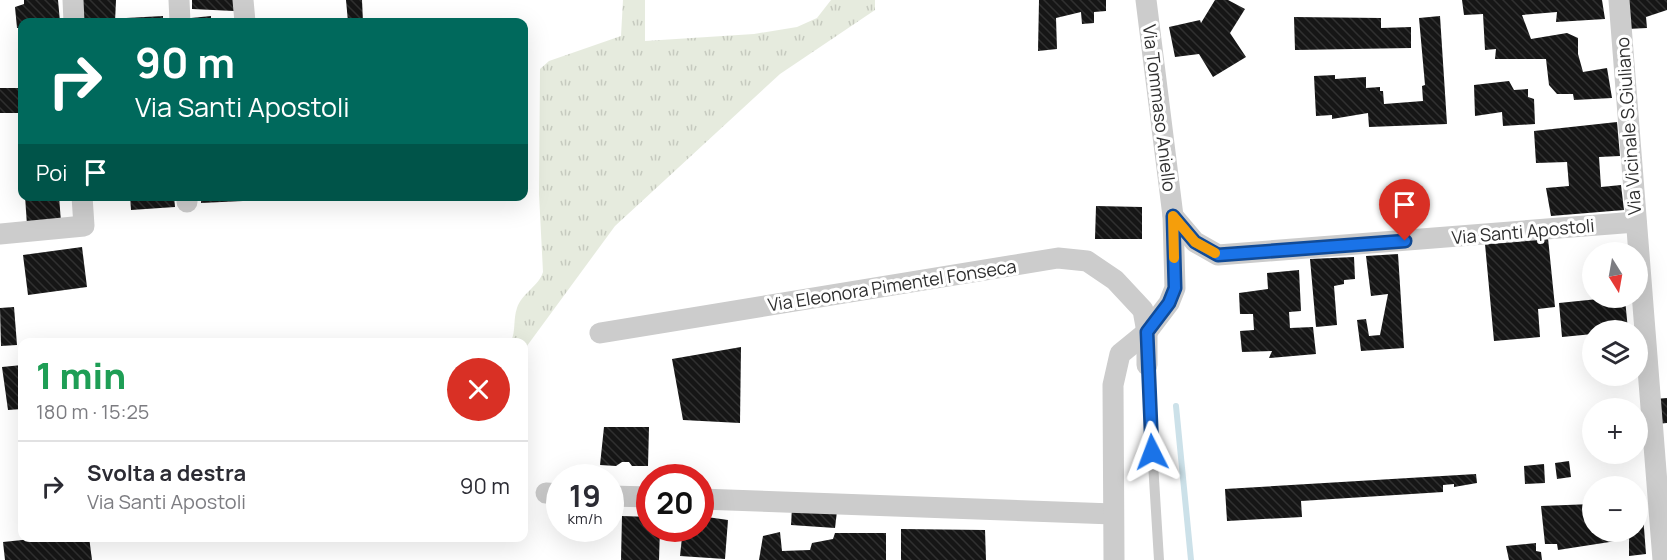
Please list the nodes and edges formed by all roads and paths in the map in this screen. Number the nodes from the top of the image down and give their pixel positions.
1 (73, 0) edge
2 (179, 0) edge
3 (243, 0) edge
4 (1146, 0) edge
5 (1619, 0) edge
6 (74, 18) edge
7 (180, 18) edge
8 (245, 18) edge
9 (82, 201) edge
10 (1173, 216) junction
11 (1636, 222) junction
12 (0, 234) edge
13 (1147, 332) junction
14 (600, 333) dead end
15 (1147, 365) joint
16 (714, 500) edge
17 (1113, 514) junction
18 (1114, 560) edge
19 (1159, 560) edge
20 (1663, 560) edge

1 - 6 street
2 - 7 street
3 - 8 street
4 - 10 street, Via Tommaso Aniello
5 - 11 street, Via Vicinale S.Giuliano
9 - 12 street
10 - 11 street, Via Santi Apostoli
10 - 13 street, Via Tommaso Aniello
11 - 20 street, Via Vicinale S.Giuliano
13 - 14 street, Via Eleonora Pimentel Fonseca
13 - 15 street, Via Eleonora Pimentel Fonseca
13 - 17 street, Via Tommaso Aniello
15 - 19 lane
16 - 17 street
17 - 18 street, Via Tommaso Aniello

